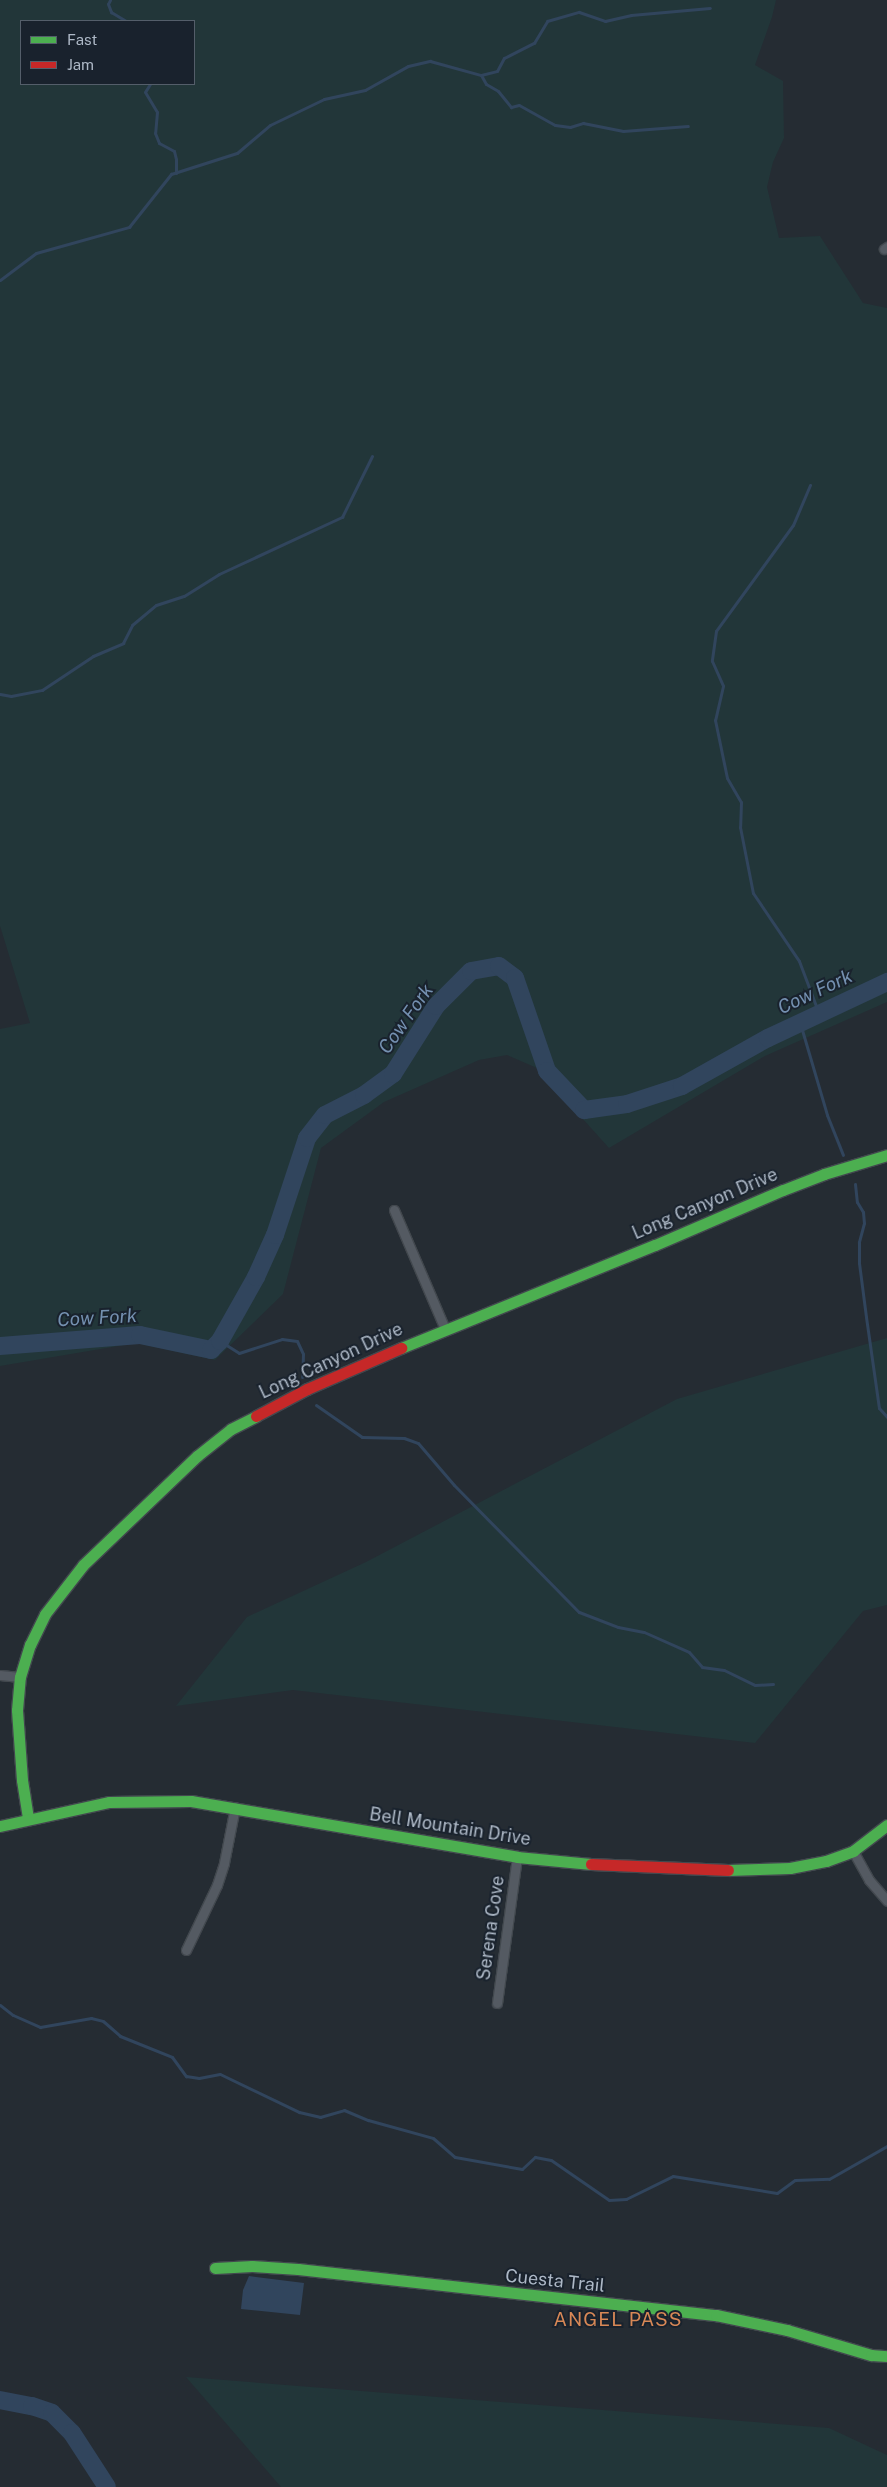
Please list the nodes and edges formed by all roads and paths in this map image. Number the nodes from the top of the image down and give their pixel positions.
1 (887, 1155) edge
2 (394, 1210) dead end
3 (445, 1329) junction
4 (0, 1675) edge
5 (20, 1677) junction
6 (235, 1807) junction
7 (28, 1818) junction
8 (887, 1825) edge
9 (0, 1826) edge
10 (853, 1851) junction
11 (517, 1858) junction
12 (887, 1901) edge
13 (186, 1950) dead end
14 (498, 2003) dead end
15 (216, 2268) dead end
16 (887, 2356) edge

1 - 3 street, Long Canyon Drive
2 - 3 street
3 - 5 street, Long Canyon Drive
4 - 5 street
5 - 7 street, Long Canyon Drive
6 - 7 street, Bell Mountain Drive
6 - 11 street, Bell Mountain Drive
6 - 13 street
7 - 9 street, Bell Mountain Drive
8 - 10 street, Bell Mountain Drive
10 - 11 street, Bell Mountain Drive
10 - 12 street
11 - 14 street, Serena Cove
15 - 16 street, Cuesta Trail

